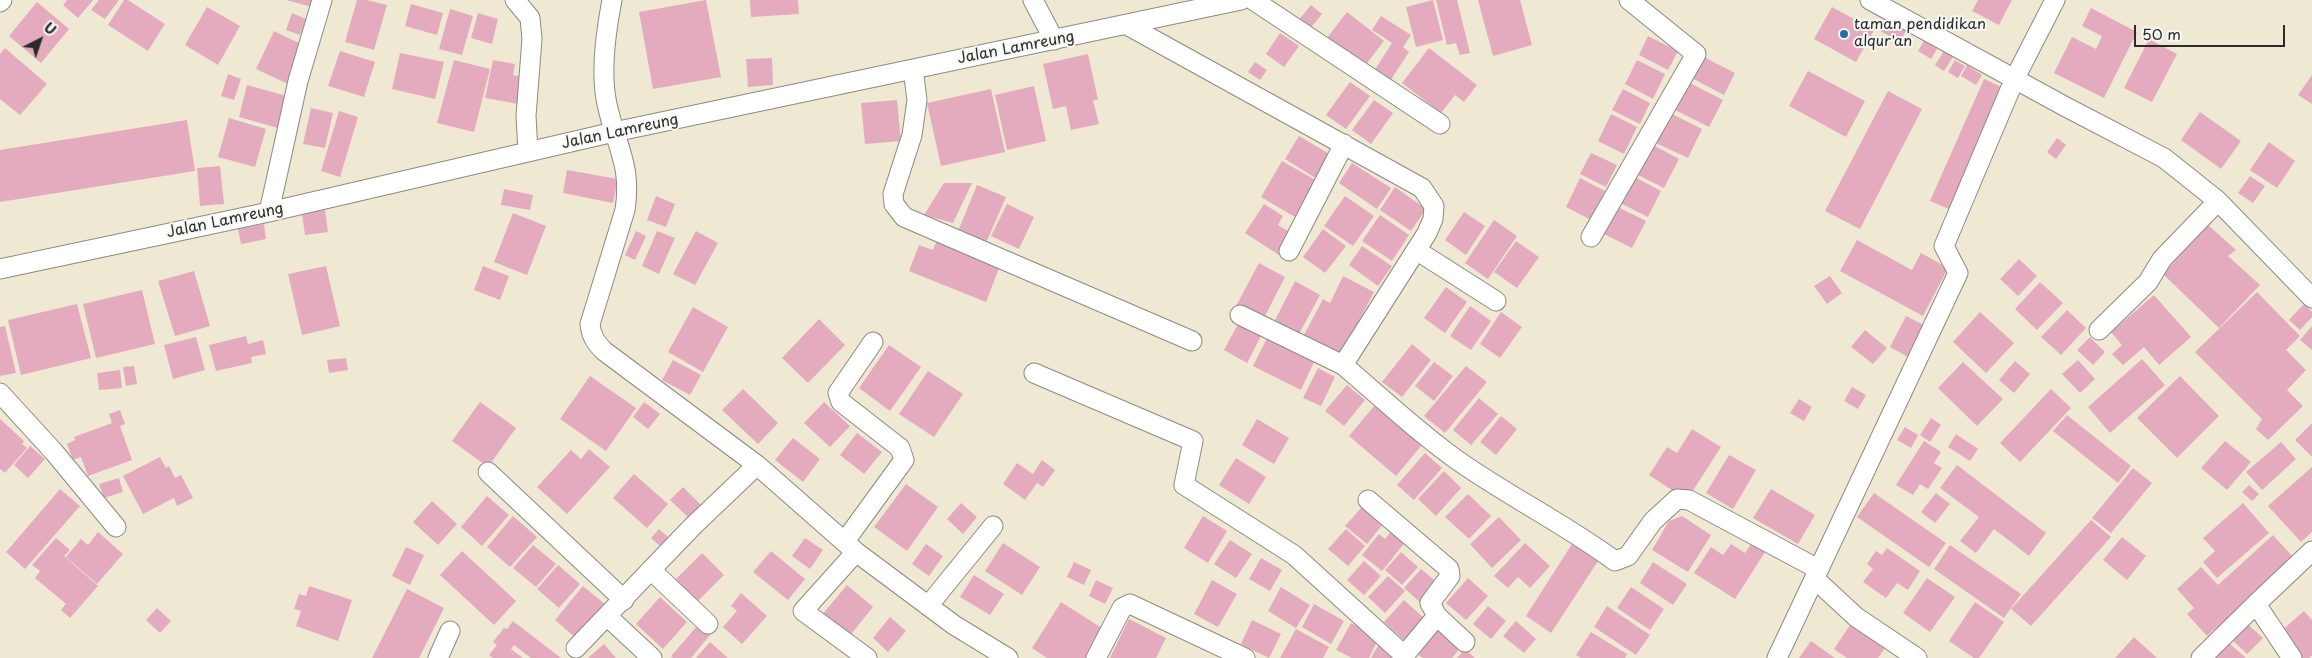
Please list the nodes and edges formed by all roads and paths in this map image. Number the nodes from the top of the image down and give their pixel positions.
1 (322, 0) edge
2 (515, 0) edge
3 (612, 0) edge
4 (1033, 0) edge
5 (1241, 0) edge
6 (1252, 0) edge
7 (1629, 0) edge
8 (1870, 0) edge
9 (2055, 0) edge
10 (1127, 25) junction
11 (1054, 40) junction
12 (913, 69) junction
13 (2016, 78) junction
14 (1440, 124) dead end
15 (614, 132) junction
16 (1344, 144) junction
17 (528, 152) junction
18 (2218, 201) junction
19 (269, 212) junction
20 (1591, 237) dead end
21 (1416, 250) junction
22 (1289, 251) dead end
23 (0, 269) edge
24 (2310, 292) edge
25 (1496, 301) dead end
26 (1240, 315) dead end
27 (2099, 330) dead end
28 (1192, 341) dead end
29 (873, 342) dead end
30 (1343, 365) junction
31 (1034, 374) dead end
32 (0, 393) edge
33 (757, 465) junction
34 (488, 472) dead end
35 (1368, 500) dead end
36 (993, 526) dead end
37 (116, 527) dead end
38 (850, 547) junction
39 (2312, 551) edge
40 (651, 570) junction
41 (1817, 574) junction
42 (624, 600) junction
43 (2256, 604) junction
44 (928, 606) junction
45 (1437, 616) junction
46 (608, 617) junction
47 (708, 624) dead end
48 (450, 631) dead end
49 (1465, 642) dead end
50 (576, 648) dead end
51 (1403, 657) edge
52 (438, 658) edge
53 (652, 658) edge
54 (867, 658) edge
55 (1008, 658) edge
56 (1096, 658) edge
57 (1245, 658) edge
58 (1778, 658) edge
59 (1918, 658) edge
60 (2200, 658) edge
61 (2292, 658) edge

1 - 19 street
2 - 17 street
3 - 15 street
4 - 11 street
5 - 10 street, Jalan Lamreung
6 - 14 street
7 - 20 street
8 - 13 street
9 - 13 street
10 - 11 street, Jalan Lamreung
10 - 16 street
11 - 12 street, Jalan Lamreung
12 - 15 street, Jalan Lamreung
12 - 28 street
13 - 18 street
13 - 41 street
15 - 17 street, Jalan Lamreung
15 - 33 street
16 - 21 street
16 - 22 street
17 - 19 street, Jalan Lamreung
18 - 24 street
18 - 27 street
19 - 23 street, Jalan Lamreung
21 - 25 street
21 - 30 street
26 - 30 street
29 - 38 street
30 - 41 street
31 - 51 street
32 - 37 street
33 - 38 street
33 - 40 street
34 - 42 street
35 - 45 street
36 - 44 street
38 - 44 street
38 - 54 street
39 - 43 street
40 - 42 street
40 - 47 street
41 - 58 street
41 - 59 street
42 - 46 street
43 - 60 street
43 - 61 street
44 - 55 street
45 - 49 street
45 - 51 street
46 - 50 street
46 - 53 street
48 - 52 street
56 - 57 street

